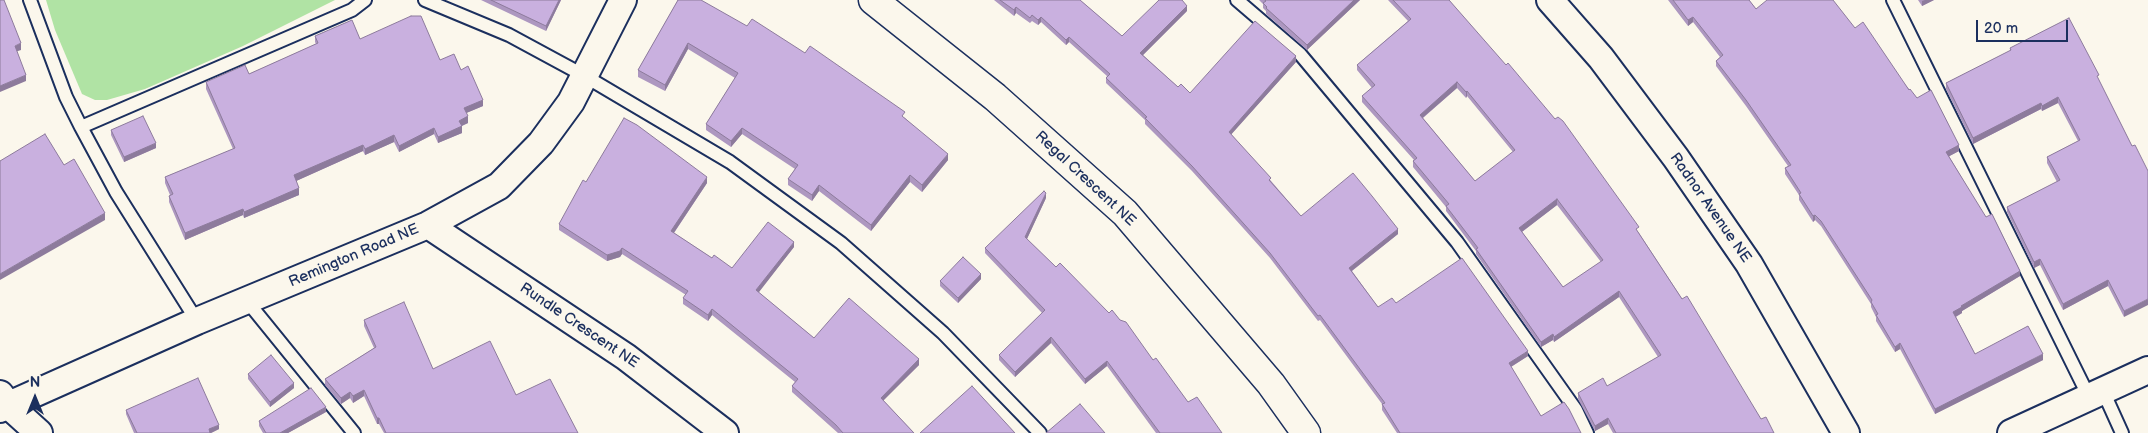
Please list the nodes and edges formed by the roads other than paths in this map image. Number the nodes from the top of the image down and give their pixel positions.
1 (30, 0) edge
2 (365, 0) edge
3 (425, 0) edge
4 (623, 0) edge
5 (873, 0) edge
6 (1237, 0) edge
7 (1550, 0) edge
8 (1892, 0) edge
9 (583, 75) junction
10 (81, 127) junction
11 (428, 225) junction
12 (247, 301) junction
13 (197, 321) junction
14 (2148, 370) edge
15 (2096, 394) junction
16 (3, 403) edge
17 (39, 433) edge
18 (354, 433) edge
19 (725, 433) edge
20 (1040, 433) edge
21 (1306, 433) edge
22 (1587, 433) edge
23 (1846, 433) edge
24 (2011, 433) edge
25 (2122, 433) edge

1 - 10 lane
2 - 10 lane
3 - 9 lane
4 - 9 street, Remington Road NE
5 - 21 street, Regal Crescent NE
6 - 22 lane
7 - 23 street, Radnor Avenue NE
8 - 15 lane
9 - 11 street, Remington Road NE
9 - 20 lane
10 - 13 lane
11 - 12 street, Remington Road NE
11 - 19 street, Rundle Crescent NE
12 - 13 street, Remington Road NE
12 - 18 lane
13 - 16 street, Remington Road NE
14 - 15 street
15 - 24 street
15 - 25 lane
16 - 17 street

